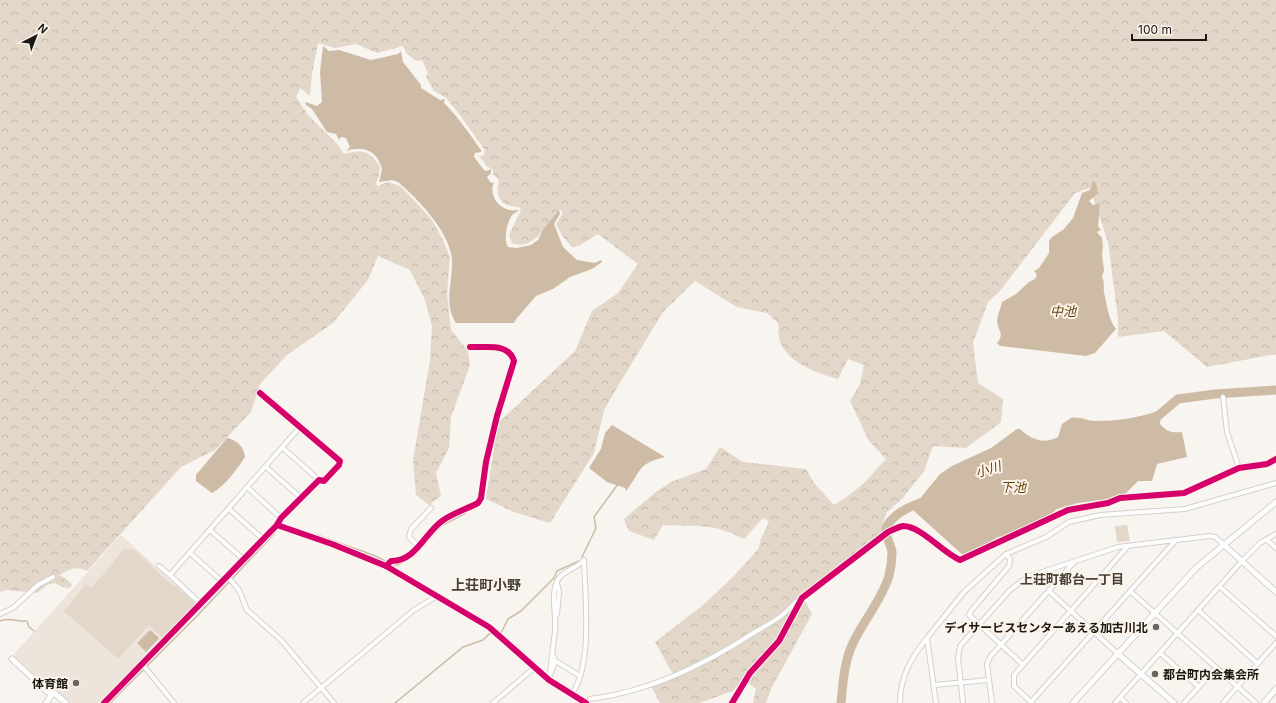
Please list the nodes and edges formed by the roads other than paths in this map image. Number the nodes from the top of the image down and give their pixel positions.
1 (470, 347) dead end
2 (260, 393) dead end
3 (1223, 397) dead end
4 (300, 427) junction
5 (283, 448) junction
6 (1276, 459) edge
7 (266, 467) junction
8 (1239, 468) junction
9 (319, 480) junction
10 (1276, 483) edge
11 (248, 488) junction
12 (300, 498) junction
13 (1276, 502) edge
14 (431, 508) dead end
15 (229, 509) junction
16 (281, 518) junction
17 (277, 525) junction
18 (210, 530) junction
19 (1276, 534) edge
20 (263, 539) junction
21 (1176, 540) junction
22 (1267, 540) junction
23 (1223, 544) junction
24 (418, 546) junction
25 (1128, 546) junction
26 (1276, 548) edge
27 (190, 553) junction
28 (1006, 554) junction
29 (243, 559) junction
30 (1076, 561) junction
31 (1242, 561) junction
32 (159, 566) dead end
33 (386, 566) junction
34 (170, 575) junction
35 (53, 577) dead end
36 (228, 577) junction
37 (223, 582) junction
38 (557, 583) junction
39 (1220, 587) junction
40 (1049, 591) junction
41 (1130, 591) junction
42 (1276, 592) edge
43 (437, 596) junction
44 (802, 598) junction
45 (202, 605) junction
46 (1072, 610) junction
47 (1198, 610) junction
48 (1155, 612) junction
49 (0, 614) edge
50 (979, 625) junction
51 (1094, 631) junction
52 (1178, 634) junction
53 (1276, 636) edge
54 (927, 638) junction
55 (1276, 643) edge
56 (1001, 645) junction
57 (1117, 653) junction
58 (1160, 653) junction
59 (12, 659) dead end
60 (554, 660) junction
61 (1258, 663) junction
62 (1022, 664) junction
63 (143, 665) junction
64 (534, 668) junction
65 (1216, 668) junction
66 (1141, 674) junction
67 (580, 676) junction
68 (549, 678) junction
69 (989, 680) junction
70 (961, 683) junction
71 (934, 685) junction
72 (321, 687) junction
73 (1199, 687) junction
74 (1237, 687) junction
75 (1276, 689) edge
76 (53, 692) junction
77 (572, 694) junction
78 (1120, 697) junction
79 (588, 701) edge
80 (46, 703) edge
81 (66, 703) edge
82 (104, 703) edge
83 (174, 703) edge
84 (302, 703) edge
85 (334, 703) edge
86 (493, 703) edge
87 (732, 703) edge
88 (900, 703) edge
89 (936, 703) edge
90 (963, 703) edge
91 (992, 703) edge
92 (1031, 703) edge
93 (1073, 703) edge
94 (1115, 703) edge
95 (1126, 703) edge
96 (1174, 703) edge
97 (1184, 703) edge
98 (1223, 703) edge
99 (1256, 703) edge
100 (1264, 703) edge

1 - 24 street
2 - 4 street
3 - 8 street
4 - 5 street
4 - 9 street
5 - 7 street
5 - 9 street
6 - 8 street
7 - 11 street
7 - 12 street
8 - 44 street
9 - 12 street
10 - 28 street
11 - 15 street
11 - 16 street
12 - 16 street
13 - 23 street
14 - 24 street
15 - 18 street
15 - 20 street
16 - 17 street
17 - 20 street
17 - 33 street
18 - 27 street
18 - 29 street
19 - 22 street
20 - 29 street
21 - 23 street
21 - 25 street
21 - 41 street
22 - 26 street
22 - 31 street
23 - 31 street
23 - 48 street
24 - 33 street
25 - 30 street
25 - 46 street
27 - 34 street
27 - 37 street
28 - 50 street
28 - 54 street
29 - 36 street
30 - 40 street
30 - 50 street
31 - 39 street
31 - 42 street
32 - 34 street
33 - 43 street
34 - 45 street
35 - 49 street
36 - 37 street
36 - 72 street
37 - 45 street
38 - 60 street
38 - 67 street
38 - 68 street
39 - 47 street
39 - 53 street
40 - 46 street
40 - 56 street
41 - 48 street
41 - 51 street
43 - 64 street
43 - 72 street
44 - 79 street
44 - 87 street
45 - 63 street
46 - 51 street
46 - 62 street
47 - 52 street
47 - 61 street
48 - 52 street
48 - 57 street
50 - 56 street
50 - 70 street
51 - 57 street
51 - 92 street
52 - 58 street
52 - 65 street
54 - 71 street
54 - 88 street
55 - 61 street
56 - 62 street
56 - 69 street
57 - 66 street
57 - 93 street
58 - 66 street
58 - 73 street
59 - 76 street
60 - 67 street
60 - 68 street
61 - 74 street
62 - 92 street
63 - 82 street
63 - 83 street
64 - 68 street
64 - 86 street
65 - 73 street
65 - 74 street
66 - 78 street
66 - 96 street
67 - 77 street
68 - 77 street
69 - 70 street
69 - 91 street
70 - 71 street
70 - 90 street
71 - 89 street
72 - 84 street
72 - 85 street
73 - 97 street
74 - 98 street
74 - 99 street
75 - 100 street
76 - 80 street
76 - 81 street
77 - 79 street
78 - 94 street
78 - 95 street

